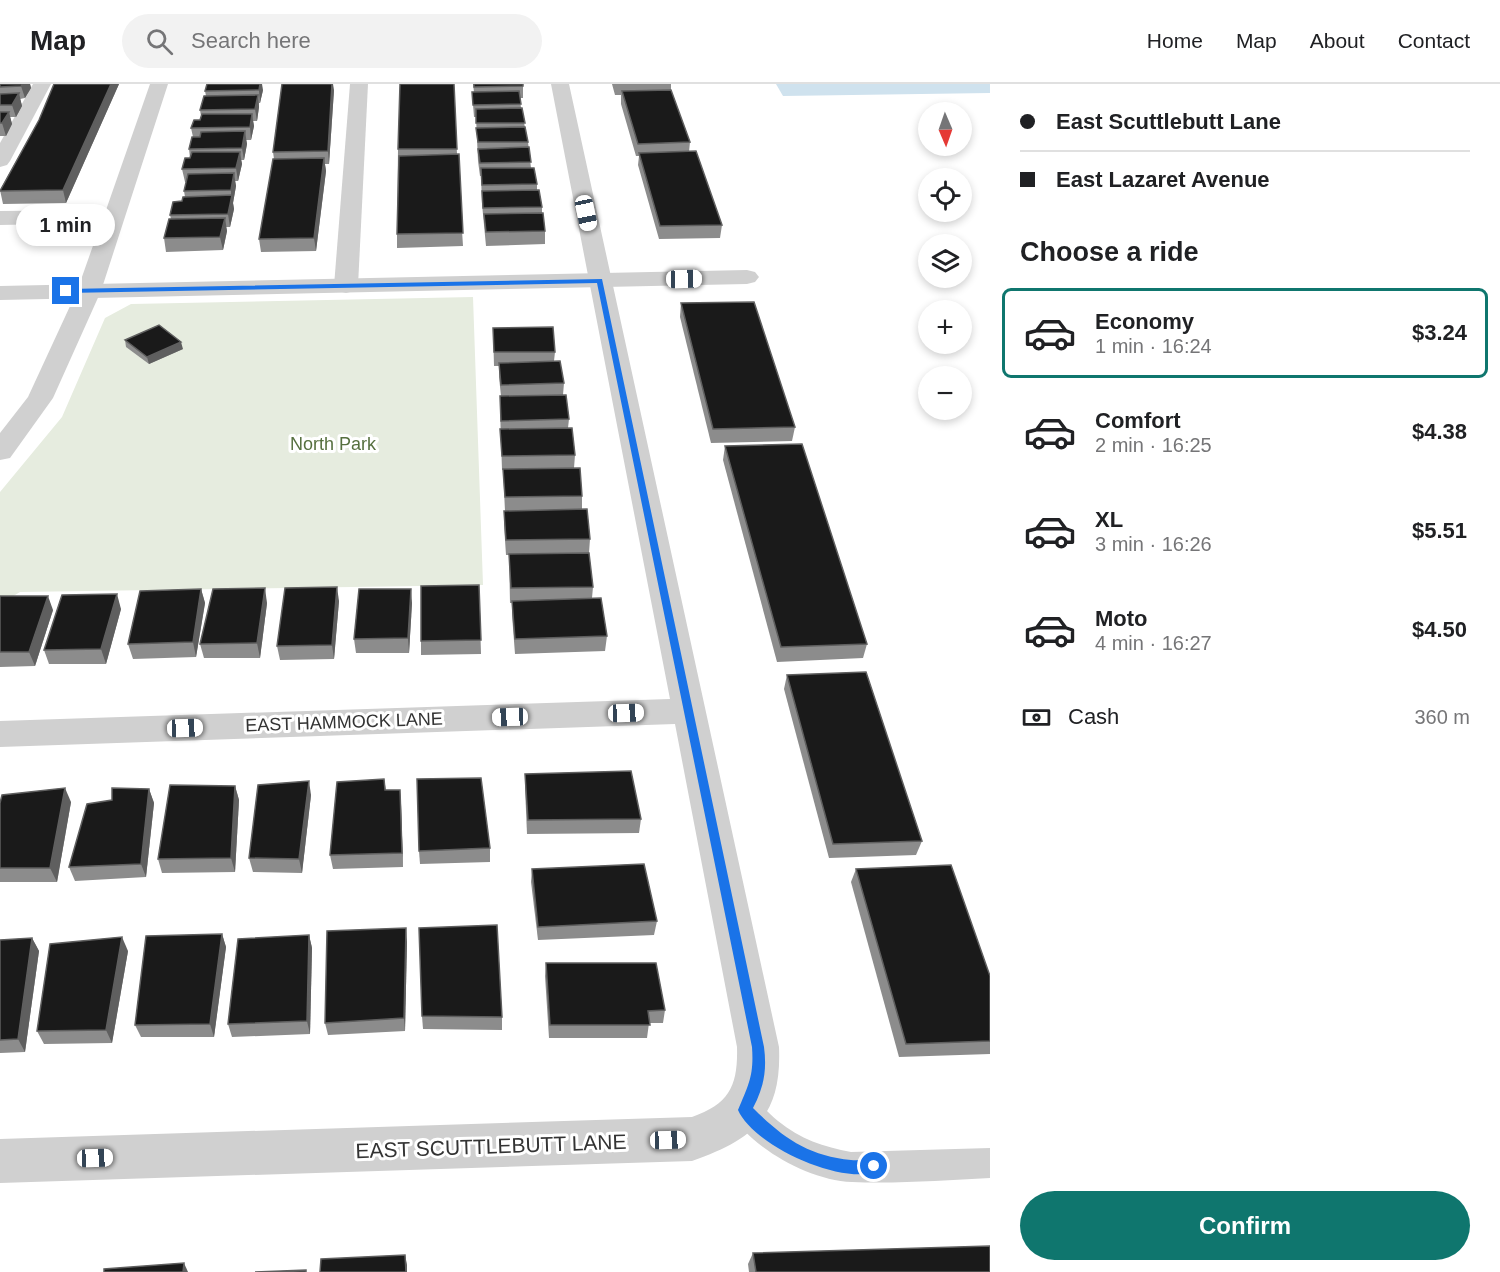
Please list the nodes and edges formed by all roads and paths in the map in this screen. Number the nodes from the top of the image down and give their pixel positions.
1 (42, 84) edge
2 (159, 84) edge
3 (359, 84) edge
4 (560, 84) edge
5 (0, 161) edge
6 (114, 216) junction
7 (0, 218) edge
8 (747, 277) dead end
9 (600, 280) junction
10 (346, 286) junction
11 (88, 291) junction
12 (0, 293) edge
13 (0, 453) edge
14 (688, 711) junction
15 (0, 734) edge
16 (745, 1110) junction
17 (0, 1161) edge
18 (990, 1163) edge

1 - 5 street
2 - 6 street
3 - 10 street
4 - 9 street
6 - 7 street
6 - 11 street
8 - 9 street
9 - 10 street
9 - 14 street
10 - 11 street
11 - 12 street
11 - 13 street
14 - 15 street, EAST HAMMOCK LANE
14 - 16 street
16 - 17 street, EAST SCUTTLEBUTT LANE
16 - 18 lane

